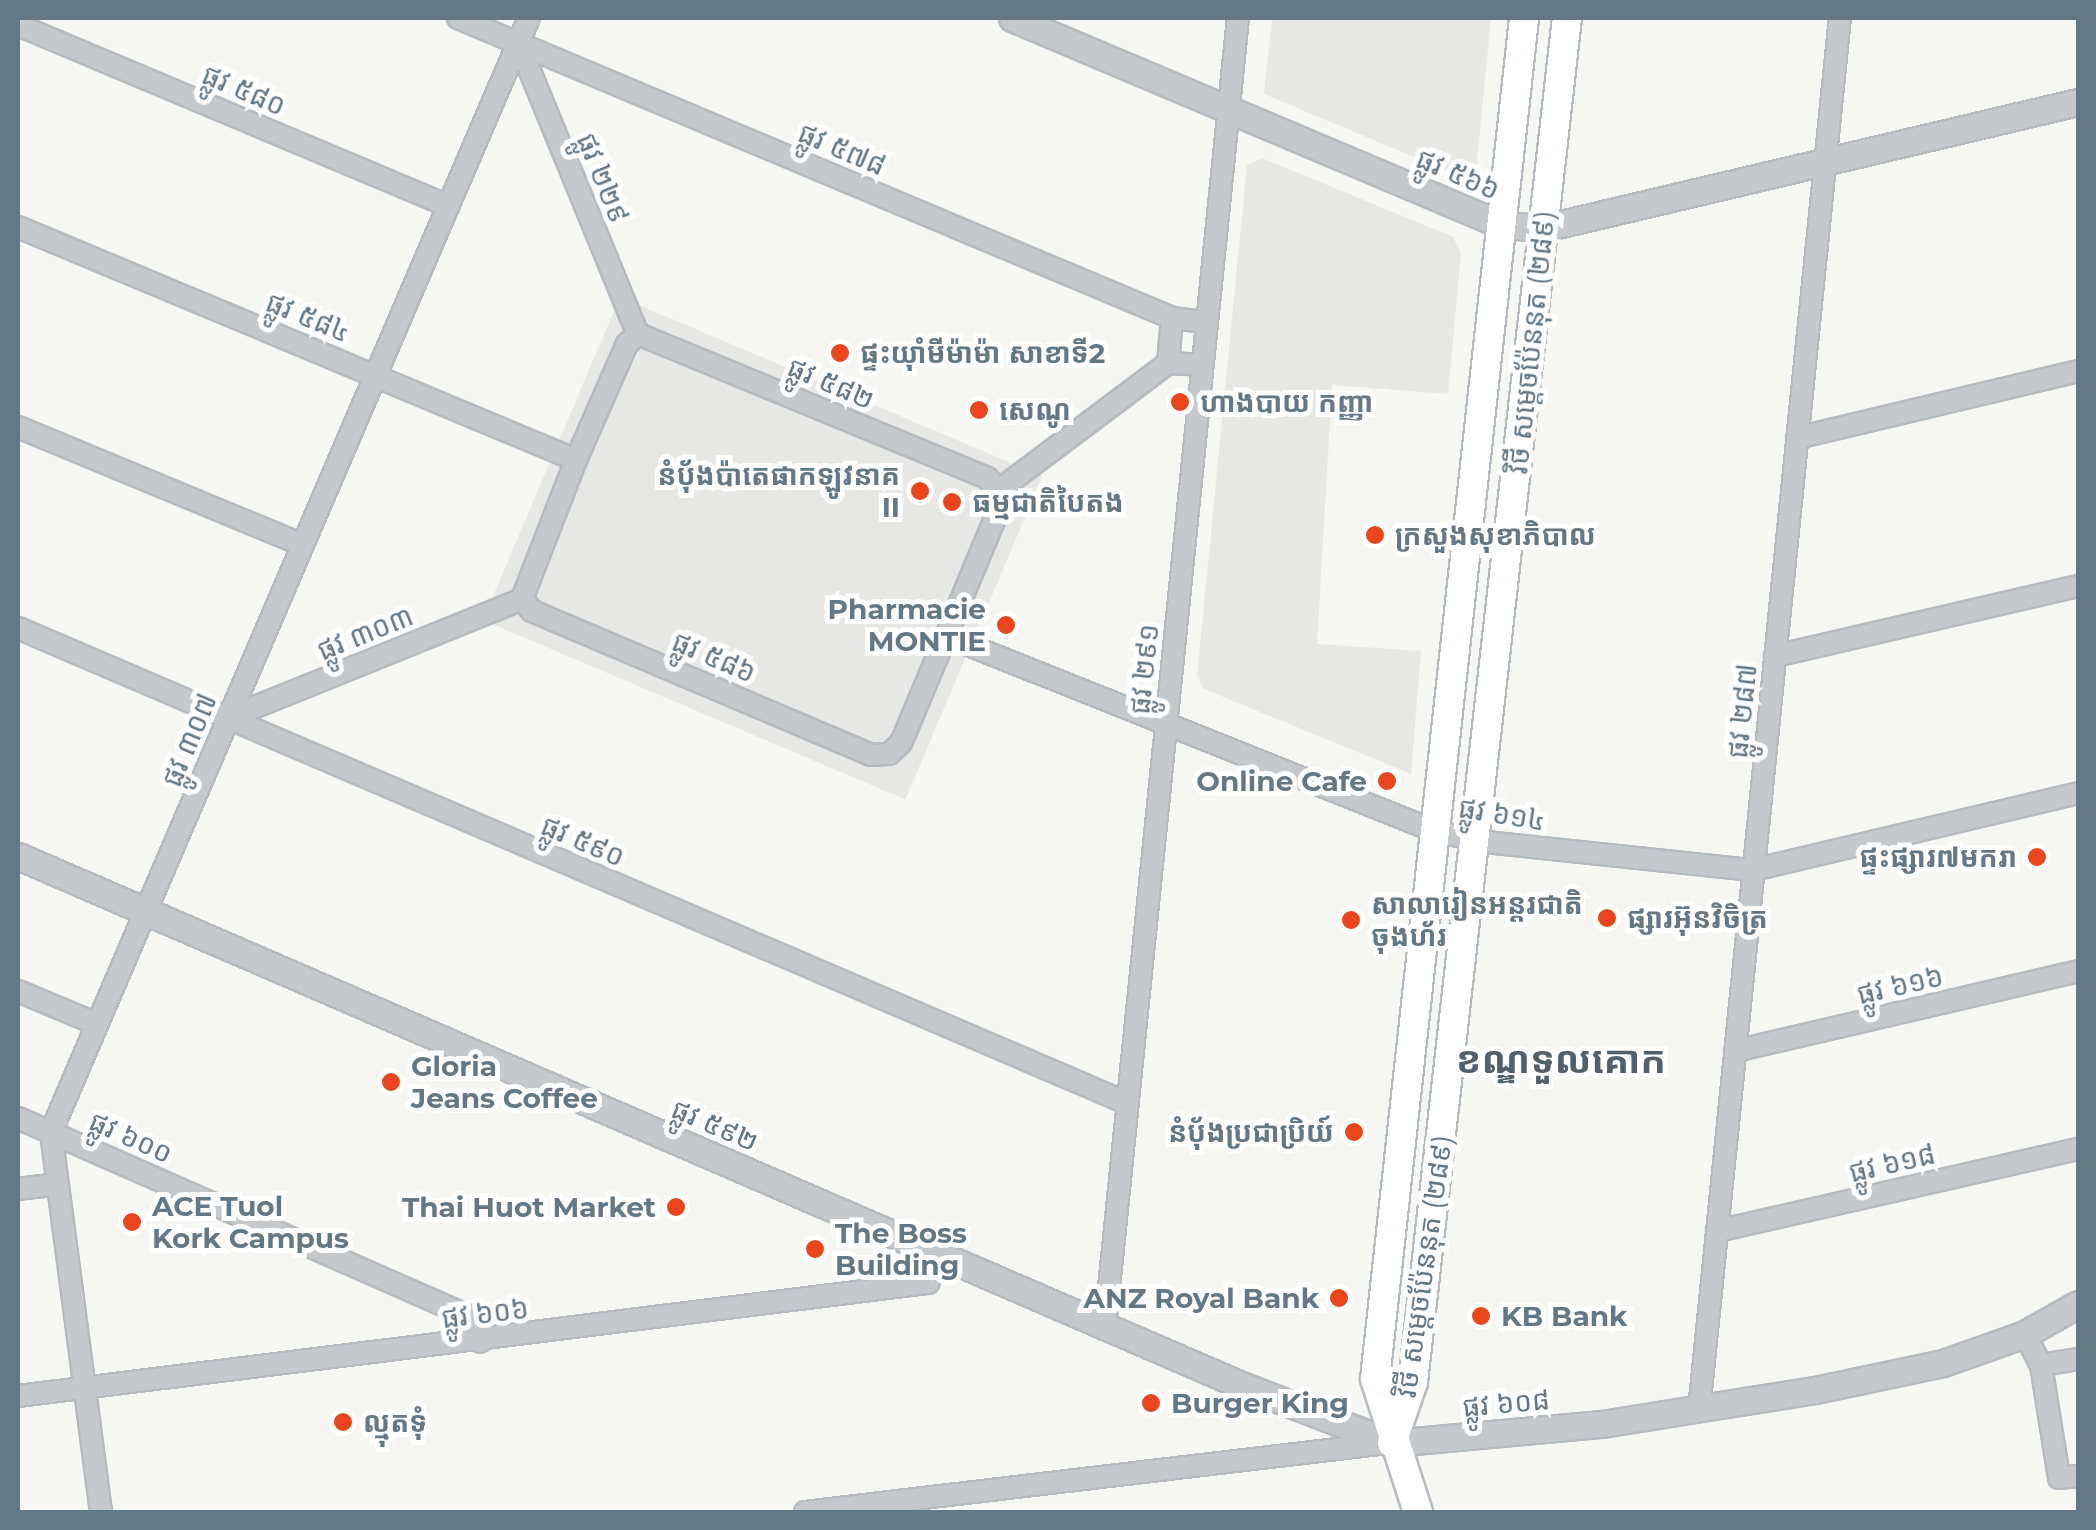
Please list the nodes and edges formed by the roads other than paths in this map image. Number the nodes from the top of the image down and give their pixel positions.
1 (458, 18) edge
2 (528, 18) edge
3 (1012, 18) edge
4 (1238, 18) edge
5 (1524, 18) edge
6 (1567, 18) edge
7 (1840, 18) edge
8 (18, 25) edge
9 (518, 42) junction
10 (2078, 102) edge
11 (1229, 109) junction
12 (1826, 162) junction
13 (449, 206) junction
14 (1502, 225) junction
15 (18, 227) edge
16 (1544, 228) junction
17 (1172, 318) junction
18 (1206, 322) junction
19 (638, 334) junction
20 (1168, 363) junction
21 (1202, 366) junction
22 (2078, 371) edge
23 (376, 375) junction
24 (18, 426) edge
25 (1797, 438) junction
26 (576, 460) junction
27 (999, 490) junction
28 (303, 545) junction
29 (1466, 558) junction
30 (1507, 563) junction
31 (2078, 586) edge
32 (522, 599) junction
33 (18, 628) edge
34 (946, 636) junction
35 (1775, 656) junction
36 (228, 718) junction
37 (1166, 724) junction
38 (2078, 793) edge
39 (1437, 832) junction
40 (1476, 840) junction
41 (18, 856) edge
42 (1754, 870) junction
43 (146, 911) junction
44 (2078, 971) edge
45 (18, 991) edge
46 (97, 1024) junction
47 (1735, 1052) junction
48 (1127, 1103) junction
49 (18, 1118) edge
50 (51, 1132) junction
51 (2078, 1150) edge
52 (58, 1184) junction
53 (18, 1189) edge
54 (1717, 1231) junction
55 (940, 1256) junction
56 (2078, 1304) edge
57 (1104, 1327) junction
58 (2024, 1334) junction
59 (480, 1342) junction
60 (2078, 1359) edge
61 (2041, 1364) junction
62 (84, 1388) junction
63 (18, 1396) edge
64 (1699, 1410) junction
65 (1392, 1443) junction
66 (2078, 1476) edge
67 (101, 1512) edge
68 (804, 1512) edge
69 (1418, 1512) edge

1 - 9 street, ផ្លូវ ៥៧៨
2 - 9 street, ផ្លូវ ៣០៧
3 - 11 street, ផ្លូវ ៥៦៦
4 - 11 street, ផ្លូវ ២៩១
5 - 14 main road, វិថី សម្តេចប៉ែននុត (២៨៩)
6 - 16 main road, វិថី សម្តេចប៉ែននុត (២៨៩)
7 - 12 street, ផ្លូវ ២៨៧
8 - 13 street, ផ្លូវ ៥៨០
9 - 13 street, ផ្លូវ ៣០៧
9 - 17 street, ផ្លូវ ៥៧៨
9 - 19 street, ផ្លូវ ២២៩
10 - 12 street, ផ្លូវ ៥៦៦
11 - 14 street, ផ្លូវ ៥៦៦
11 - 18 street, ផ្លូវ ២៩១
12 - 16 street, ផ្លូវ ៥៦៦
12 - 25 street, ផ្លូវ ២៨៧
13 - 23 street, ផ្លូវ ៣០៧
14 - 16 street, ផ្លូវ ៥៦៦
14 - 29 main road, វិថី សម្តេចប៉ែននុត (២៨៩)
15 - 23 street, ផ្លូវ ៥៨៤
16 - 30 main road, វិថី សម្តេចប៉ែននុត (២៨៩)
17 - 18 street, ផ្លូវ ៥៧៨
17 - 20 street
18 - 21 street, ផ្លូវ ២៩១
19 - 26 street
19 - 27 street, ផ្លូវ ៥៨២
20 - 21 street
20 - 27 street
21 - 37 street, ផ្លូវ ២៩១
22 - 25 street
23 - 26 street, ផ្លូវ ៥៨៤
23 - 28 street, ផ្លូវ ៣០៧
24 - 28 street
25 - 35 street, ផ្លូវ ២៨៧
26 - 32 street
27 - 34 street
28 - 36 street, ផ្លូវ ៣០៧
29 - 30 main road
29 - 39 main road, វិថី សម្តេចប៉ែននុត (២៨៩)
30 - 40 main road, វិថី សម្តេចប៉ែននុត (២៨៩)
31 - 35 street
32 - 34 street, ផ្លូវ ៥៨៦
32 - 36 street, ផ្លូវ ៣០៣
33 - 36 street, ផ្លូវ ៥៩០
34 - 37 street, ផ្លូវ ៦១៤
35 - 42 street, ផ្លូវ ២៨៧
36 - 43 street, ផ្លូវ ៣០៧
36 - 48 street, ផ្លូវ ៥៩០
37 - 39 street, ផ្លូវ ៦១៤
37 - 48 street, ផ្លូវ ២៩១
38 - 42 street, ផ្លូវ ៦១៤
39 - 40 street, ផ្លូវ ៦១៤
39 - 65 main road, វិថី សម្តេចប៉ែននុត (២៨៩)
40 - 42 street, ផ្លូវ ៦១៤
40 - 65 main road, វិថី សម្តេចប៉ែននុត (២៨៩)
41 - 43 street, ផ្លូវ ៥៩២
42 - 47 street, ផ្លូវ ២៨៧
43 - 46 street, ផ្លូវ ៣០៧
43 - 55 street, ផ្លូវ ៥៩២
44 - 47 street, ផ្លូវ ៦១៦
45 - 46 street
46 - 50 street, ផ្លូវ ៣០៧
47 - 54 street, ផ្លូវ ២៨៧
48 - 57 street, ផ្លូវ ២៩១
49 - 50 street, ផ្លូវ ៦០០
50 - 52 street
50 - 59 street, ផ្លូវ ៦០០
51 - 54 street, ផ្លូវ ៦១៨
52 - 53 street
52 - 62 street
54 - 64 street, ផ្លូវ ២៨៧
55 - 57 street, ផ្លូវ ៥៩២
55 - 59 street, ផ្លូវ ៦០៦
56 - 58 street, ផ្លូវ ៦០៨
57 - 65 street, ផ្លូវ ៥៩២
58 - 61 street
58 - 64 street, ផ្លូវ ៦០៨
59 - 62 street, ផ្លូវ ៦០៦
60 - 61 street
61 - 66 street
62 - 63 street, ផ្លូវ ៦០៦
62 - 67 street
64 - 65 street, ផ្លូវ ៦០៨
65 - 68 street, ផ្លូវ ៦០៨
65 - 69 main road

